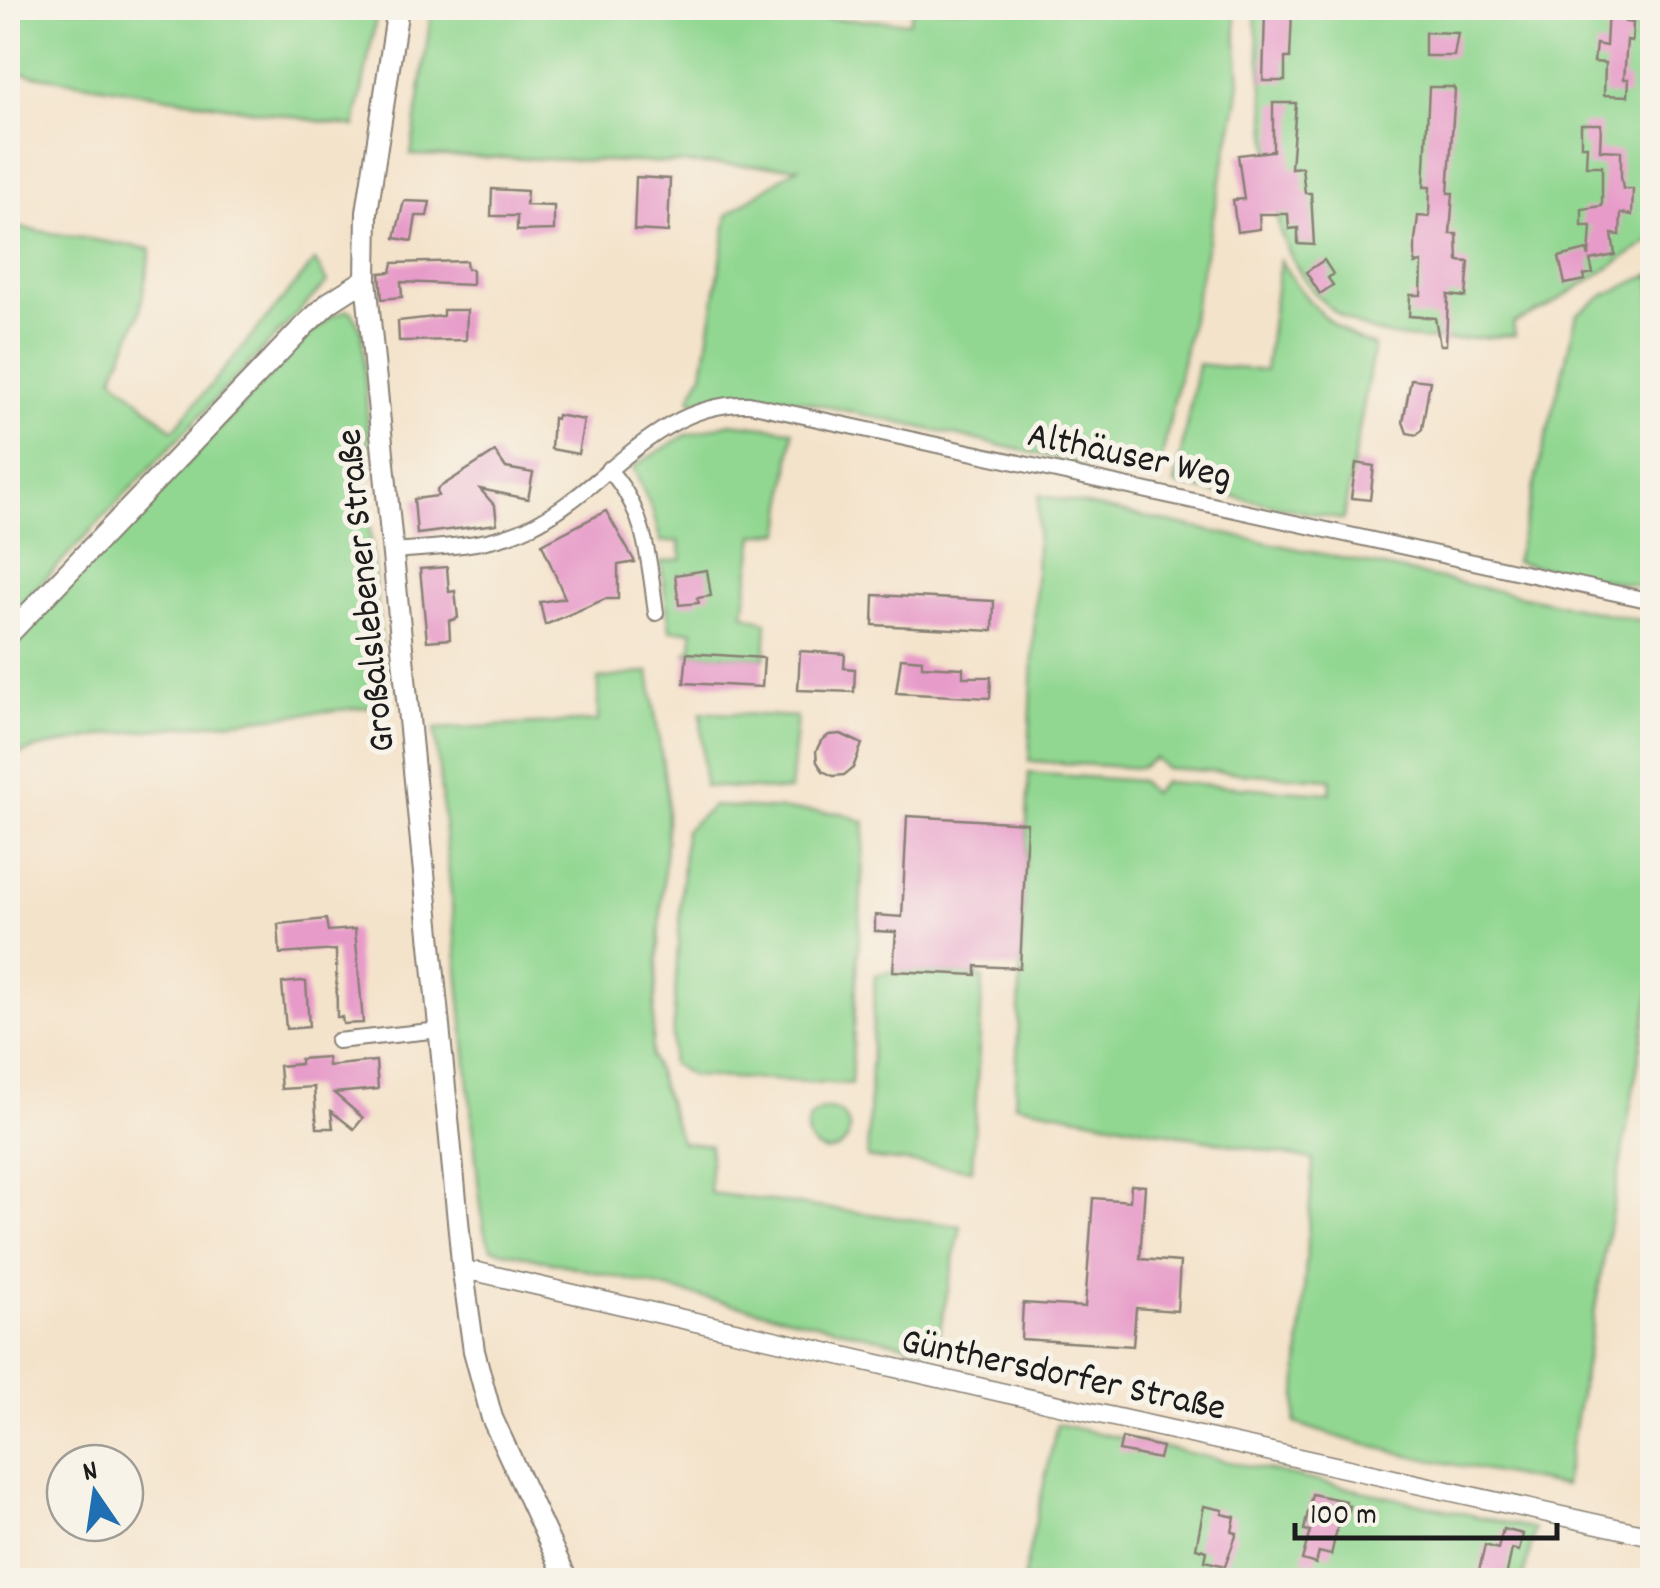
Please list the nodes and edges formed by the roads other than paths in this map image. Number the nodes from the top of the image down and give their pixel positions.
1 (398, 8) edge
2 (366, 279) junction
3 (608, 469) junction
4 (394, 551) junction
5 (1652, 602) edge
6 (656, 614) dead end
7 (8, 636) edge
8 (440, 1030) junction
9 (337, 1041) dead end
10 (462, 1272) junction
11 (1652, 1536) edge
12 (567, 1580) edge

1 - 2 main road, Großalslebener Straße
2 - 4 main road, Großalslebener Straße
2 - 7 main road
3 - 4 street, Althäuser Weg
3 - 5 street, Althäuser Weg
3 - 6 street
4 - 8 main road, Großalslebener Straße
8 - 9 street
8 - 10 main road, Großalslebener Straße
10 - 11 street, Günthersdorfer Straße
10 - 12 main road, Großalslebener Straße

